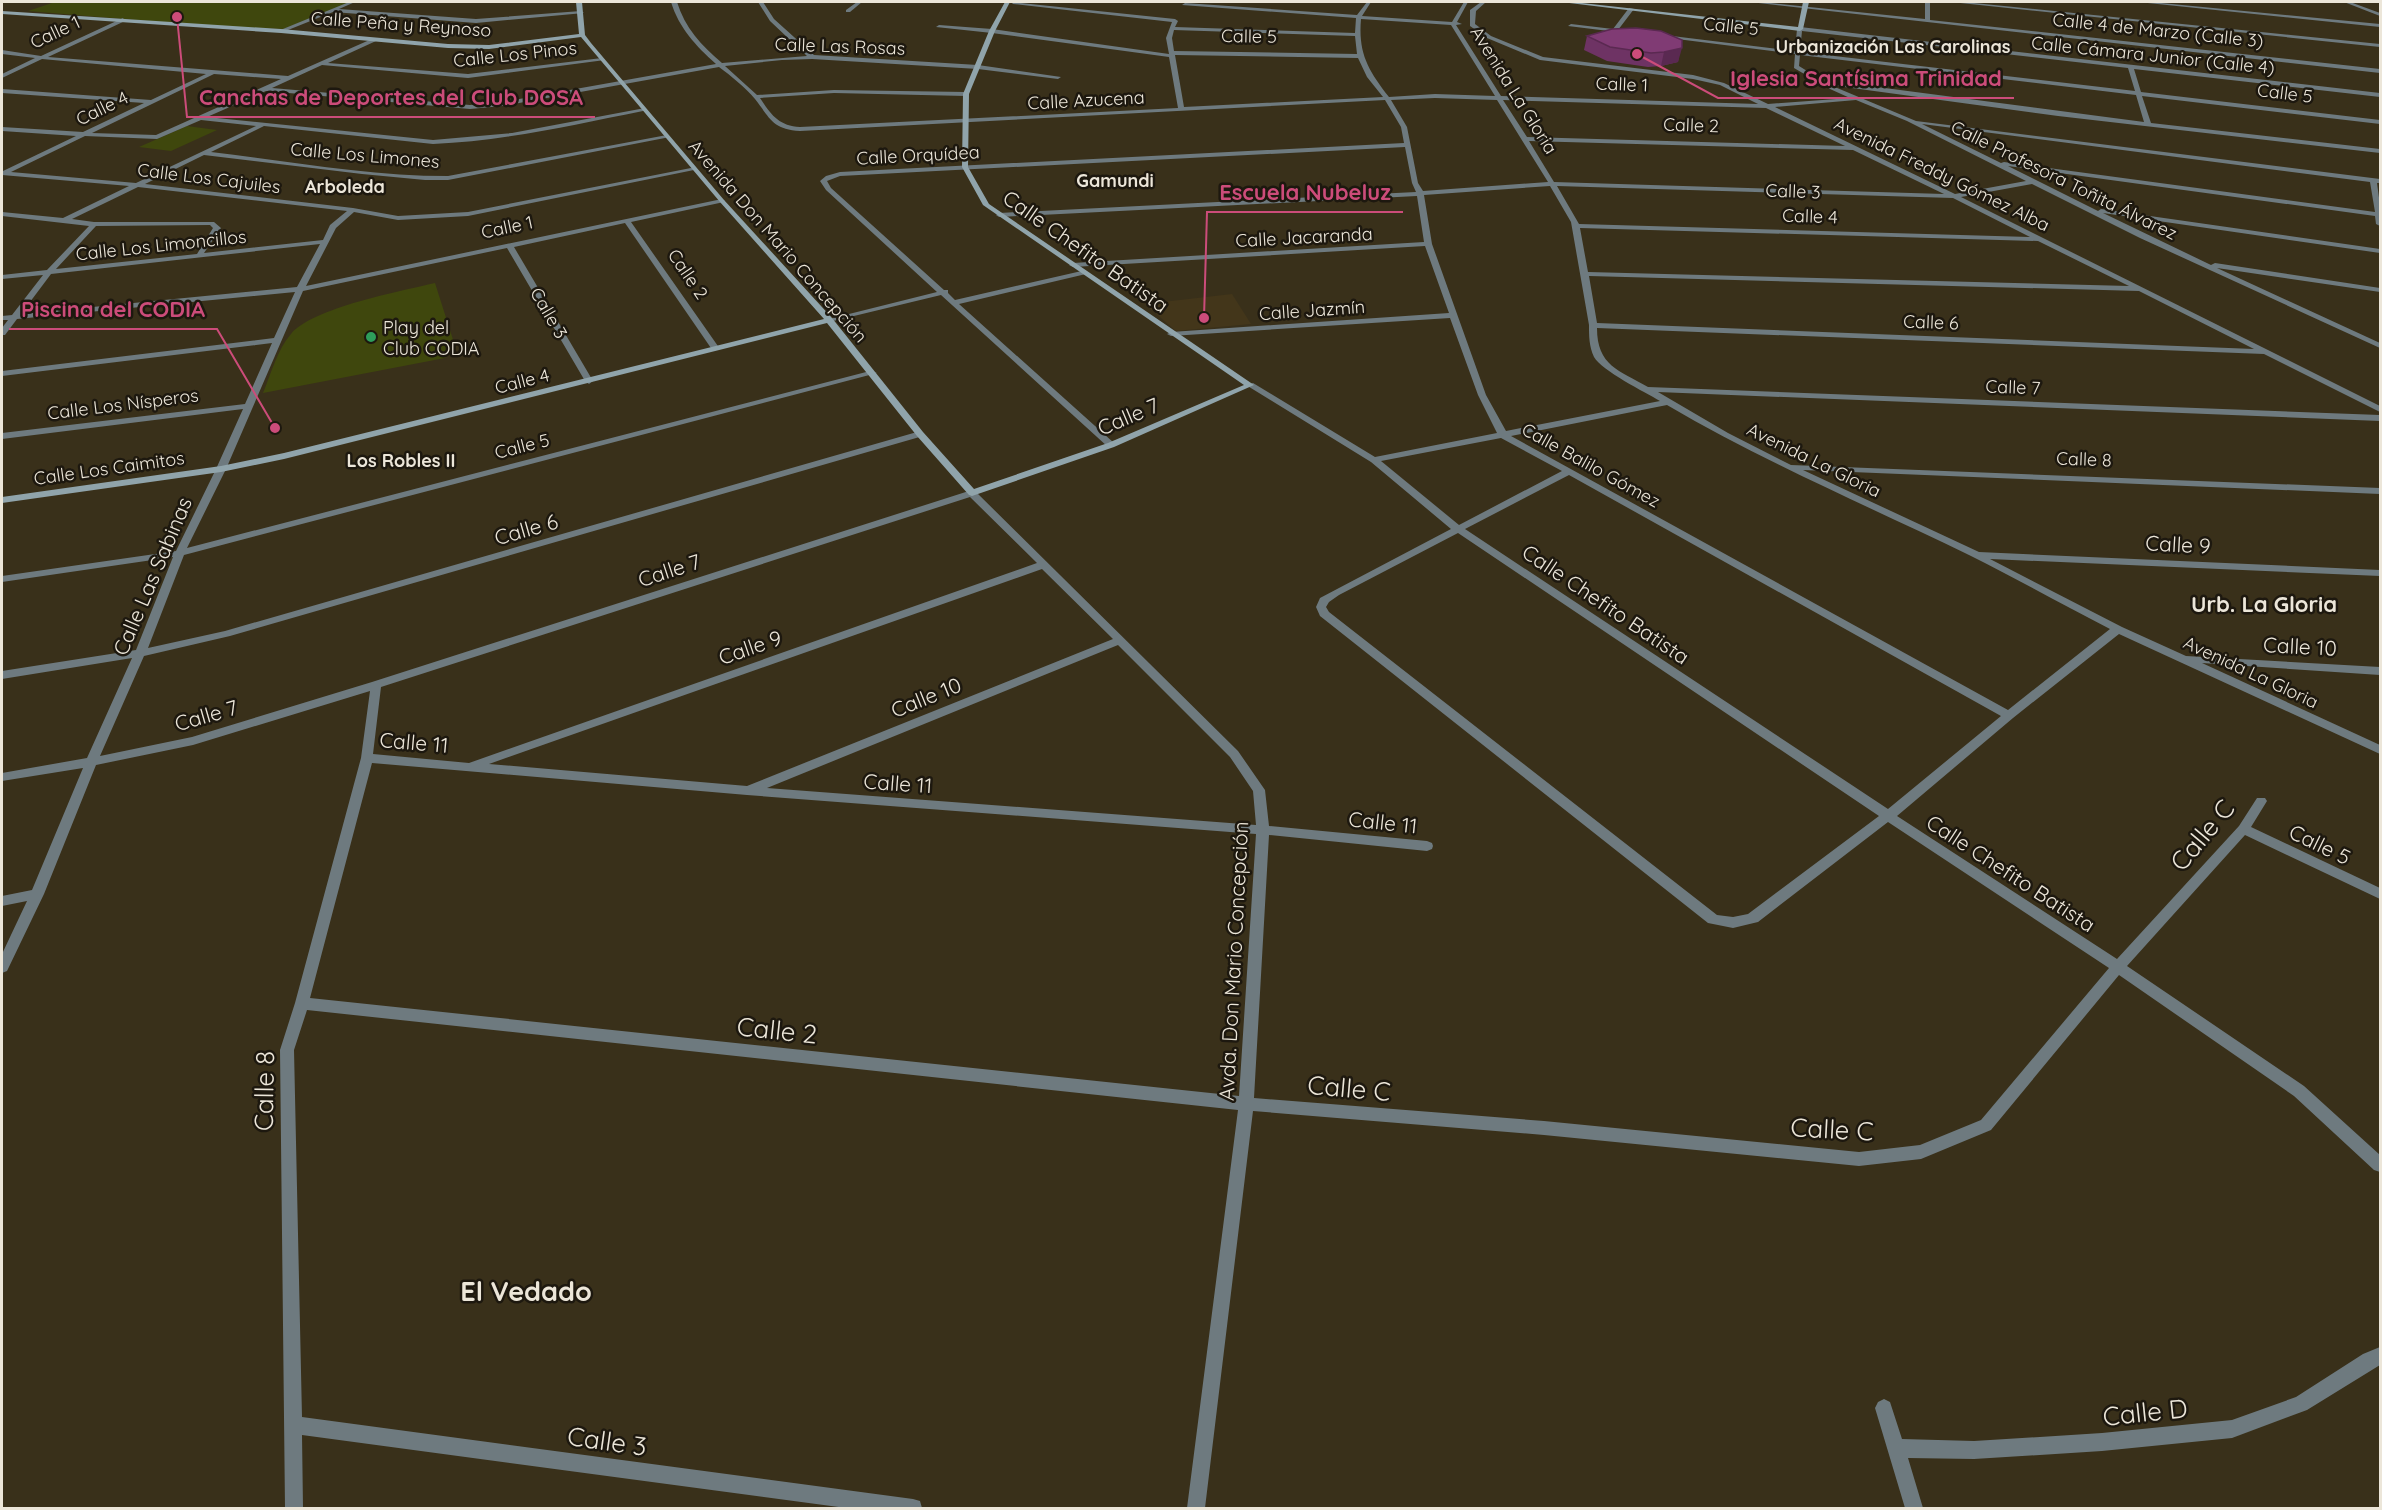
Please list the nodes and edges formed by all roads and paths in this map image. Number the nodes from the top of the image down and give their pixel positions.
1 (352, 2) edge
2 (579, 2) edge
3 (674, 2) edge
4 (761, 2) edge
5 (859, 2) edge
6 (1007, 2) edge
7 (1013, 2) edge
8 (1369, 2) edge
9 (1466, 2) edge
10 (1482, 2) edge
11 (1564, 2) edge
12 (1753, 2) edge
13 (1928, 2) edge
14 (1954, 2) edge
15 (2141, 2) edge
16 (2238, 2) edge
17 (2347, 2) edge
18 (2375, 2) edge
19 (2380, 2) edge
20 (1187, 3) edge
21 (1806, 4) edge
22 (1631, 9) junction
23 (332, 10) junction
24 (848, 10) dead end
25 (2241, 11) junction
26 (2, 13) edge
27 (581, 13) junction
28 (2380, 15) edge
29 (1359, 17) junction
30 (2246, 19) dead end
31 (123, 20) junction
32 (1175, 21) junction
33 (1927, 21) junction
34 (1453, 24) junction
35 (1472, 25) junction
36 (1570, 26) dead end
37 (2250, 26) dead end
38 (2380, 26) edge
39 (939, 27) dead end
40 (1173, 28) junction
41 (1800, 29) junction
42 (281, 31) junction
43 (992, 31) junction
44 (1614, 31) junction
45 (1636, 33) edge
46 (2255, 33) junction
47 (582, 35) junction
48 (1357, 35) junction
49 (1659, 36) edge
50 (374, 40) junction
51 (2380, 46) edge
52 (2, 52) edge
53 (1797, 52) junction
54 (1173, 55) junction
55 (1360, 56) junction
56 (812, 57) junction
57 (43, 58) junction
58 (602, 60) junction
59 (322, 64) junction
60 (719, 65) junction
61 (978, 67) junction
62 (2131, 68) junction
63 (2380, 71) edge
64 (217, 72) junction
65 (2, 76) edge
66 (1058, 77) dead end
67 (290, 78) junction
68 (1822, 82) junction
69 (623, 83) junction
70 (266, 89) junction
71 (2, 91) edge
72 (2138, 93) junction
73 (966, 94) junction
74 (2380, 95) edge
75 (756, 97) junction
76 (1387, 98) junction
77 (1498, 98) junction
78 (1855, 99) junction
79 (154, 102) junction
80 (1770, 106) junction
81 (643, 109) junction
82 (1181, 110) junction
83 (201, 118) junction
84 (1909, 120) junction
85 (965, 122) junction
86 (2380, 122) edge
87 (264, 124) junction
88 (2148, 124) junction
89 (2, 129) edge
90 (86, 135) junction
91 (667, 137) junction
92 (1526, 140) junction
93 (1407, 145) junction
94 (1856, 148) junction
95 (2380, 151) edge
96 (201, 153) junction
97 (1994, 162) junction
98 (965, 167) junction
99 (694, 168) junction
100 (2, 173) edge
101 (2377, 181) edge
102 (2031, 182) junction
103 (1553, 184) junction
104 (135, 185) junction
105 (1420, 193) junction
106 (1954, 196) junction
107 (722, 201) junction
108 (2088, 209) junction
109 (353, 210) junction
110 (2, 214) edge
111 (999, 215) junction
112 (2379, 215) edge
113 (627, 220) junction
114 (62, 221) junction
115 (94, 224) junction
116 (2380, 224) edge
117 (1576, 225) junction
118 (2042, 240) junction
119 (323, 242) junction
120 (1428, 244) junction
121 (509, 245) junction
122 (2380, 251) edge
123 (198, 256) junction
124 (2199, 263) junction
125 (1073, 265) junction
126 (49, 272) junction
127 (1083, 272) junction
128 (1585, 274) junction
129 (2, 277) edge
130 (300, 289) junction
131 (2142, 290) junction
132 (2380, 290) edge
133 (945, 292) junction
134 (956, 302) junction
135 (1454, 315) junction
136 (14, 317) junction
137 (2, 318) edge
138 (829, 320) junction
139 (1593, 325) junction
140 (2, 333) edge
141 (1172, 334) junction
142 (279, 340) junction
143 (2380, 346) edge
144 (716, 349) junction
145 (2268, 353) junction
146 (873, 372) junction
147 (2, 373) edge
148 (589, 381) junction
149 (1250, 385) junction
150 (1645, 389) junction
151 (1668, 402) junction
152 (248, 406) junction
153 (2380, 408) edge
154 (2380, 418) edge
155 (920, 434) junction
156 (1503, 435) junction
157 (2, 436) edge
158 (1111, 445) junction
159 (1374, 460) junction
160 (1786, 466) junction
161 (221, 469) junction
162 (1568, 472) junction
163 (2380, 491) edge
164 (972, 494) junction
165 (2, 500) edge
166 (1458, 529) junction
167 (180, 553) junction
168 (1974, 554) junction
169 (1045, 564) junction
170 (2380, 573) edge
171 (2, 579) edge
172 (2118, 629) junction
173 (1121, 640) junction
174 (140, 653) junction
175 (2181, 659) junction
176 (2380, 671) edge
177 (2, 675) edge
178 (376, 685) junction
179 (2009, 715) junction
180 (2380, 750) edge
181 (367, 758) junction
182 (91, 762) junction
183 (469, 766) junction
184 (2, 777) edge
185 (747, 791) junction
186 (2261, 801) dead end
187 (1888, 816) junction
188 (2242, 829) junction
189 (1263, 830) junction
190 (1427, 846) dead end
191 (37, 894) junction
192 (2380, 894) edge
193 (2, 901) edge
194 (2, 967) edge
195 (2118, 967) junction
196 (302, 1003) junction
197 (1246, 1104) junction
198 (2380, 1165) edge
199 (2380, 1356) edge
200 (1884, 1408) dead end
201 (294, 1425) junction
202 (1896, 1448) junction
203 (294, 1509) edge
204 (913, 1509) edge
205 (1196, 1509) edge
206 (1914, 1509) edge

1 - 23 street
2 - 27 street
3 - 60 street
4 - 56 street
5 - 24 street
6 - 43 street, Calle Chefito Batista
7 - 32 street
8 - 29 street, Calle Balilo Gómez
9 - 34 street, Avenida La Gloria
10 - 35 street, Avenida La Gloria
11 - 22 street, Calle Cámara Junior (Calle 4)
12 - 21 street, Calle 4 de Marzo (Calle 3)
13 - 33 street
14 - 46 street
15 - 25 street
16 - 25 street
17 - 28 street
18 - 19 street
20 - 29 street
20 - 32 street
21 - 33 street, Calle 4 de Marzo (Calle 3)
21 - 41 street
22 - 41 street, Calle Cámara Junior (Calle 4)
22 - 44 street
23 - 27 street
23 - 42 street
25 - 30 street
25 - 38 street
26 - 31 street, Calle Peña y Reynoso
27 - 47 street
29 - 34 street
29 - 48 street, Calle Balilo Gómez
31 - 42 street, Calle Peña y Reynoso
31 - 57 street, Calle 1
32 - 40 street
33 - 63 street, Calle 4 de Marzo (Calle 3)
34 - 35 street
34 - 77 street, Avenida La Gloria
35 - 80 street, Avenida Freddy Gómez Alba
36 - 44 street
37 - 46 street
39 - 43 street, Calle 5
40 - 48 street
40 - 54 street
41 - 53 street
41 - 62 street, Calle Cámara Junior (Calle 4)
42 - 50 street, Calle Peña y Reynoso
43 - 54 street, Calle 5
43 - 61 street, Calle Chefito Batista
44 - 45 street
46 - 51 street
47 - 50 street, Calle Peña y Reynoso
47 - 58 street, Avenida Don Mario Concepción
48 - 55 street, Calle Balilo Gómez
49 - 53 street, Calle 5
50 - 59 street
52 - 57 street
53 - 68 street, Calle Profesora Toñita Álvarez
53 - 72 street, Calle 5
54 - 55 street, Calle 5
54 - 82 street
55 - 76 street, Calle Balilo Gómez
56 - 60 street, Calle Las Rosas
56 - 61 street, Calle Las Rosas
57 - 64 street
57 - 65 street, Calle 1
58 - 59 street, Calle Los Pinos
58 - 69 street, Avenida Don Mario Concepción
59 - 67 street
60 - 69 street, Calle Las Rosas
60 - 75 street
61 - 66 street, Calle Las Rosas
61 - 73 street, Calle Chefito Batista
62 - 72 street
62 - 74 street, Calle Cámara Junior (Calle 4)
64 - 67 street
64 - 79 street, Calle 4
67 - 70 street
68 - 78 street, Calle Profesora Toñita Álvarez
68 - 88 street
69 - 70 street, Calle Las Rosas
69 - 81 street, Avenida Don Mario Concepción
70 - 83 street
71 - 79 street
72 - 86 street, Calle 5
72 - 88 street
73 - 75 street
73 - 85 street, Calle Chefito Batista
75 - 85 street, Calle Azucena
76 - 77 street, Calle 1
76 - 82 street, Calle Azucena
76 - 93 street, Calle Balilo Gómez
77 - 80 street, Calle 1
77 - 92 street, Avenida La Gloria
78 - 80 street, Calle 1
78 - 84 street, Calle Profesora Toñita Álvarez
79 - 90 street, Calle 4
80 - 94 street, Avenida Freddy Gómez Alba
81 - 87 street
81 - 91 street, Avenida Don Mario Concepción
82 - 85 street, Calle Azucena
83 - 87 street
83 - 90 street
84 - 97 street, Calle Profesora Toñita Álvarez
84 - 101 street
85 - 98 street, Calle Chefito Batista
87 - 96 street
88 - 95 street
89 - 90 street
90 - 100 street, Calle 4
91 - 96 street, Calle Los Limones
91 - 99 street, Avenida Don Mario Concepción
92 - 94 street, Calle 2
92 - 103 street, Avenida La Gloria
93 - 98 street, Calle Orquídea
93 - 105 street, Calle Balilo Gómez
94 - 106 street, Avenida Freddy Gómez Alba
96 - 104 street
97 - 102 street, Calle Profesora Toñita Álvarez
97 - 112 street
98 - 111 street, Calle Chefito Batista
98 - 133 street, Calle Orquídea
99 - 107 street, Avenida Don Mario Concepción
99 - 109 street, Calle Los Cajuiles
100 - 104 street, Calle Los Cajuiles
101 - 112 street
102 - 106 street, Calle 3
102 - 108 street, Calle Profesora Toñita Álvarez
103 - 105 street, Calle 3
103 - 106 street, Calle 3
103 - 117 street, Avenida La Gloria
104 - 109 street, Calle Los Cajuiles
104 - 114 street
105 - 111 street, Calle 3
105 - 120 street, Calle Balilo Gómez
106 - 118 street, Avenida Freddy Gómez Alba
107 - 113 street, Calle 1
107 - 138 street, Avenida Don Mario Concepción
108 - 122 street
108 - 124 street, Calle Profesora Toñita Álvarez
109 - 119 street, Calle Las Sabinas
110 - 114 street
111 - 125 street, Calle Chefito Batista
112 - 116 street
113 - 121 street, Calle 1
113 - 144 street, Calle 2
114 - 115 street
115 - 123 street
115 - 126 street
117 - 118 street, Calle 4
117 - 128 street, Avenida La Gloria
118 - 131 street, Avenida Freddy Gómez Alba
119 - 123 street, Calle Los Limoncillos
119 - 130 street, Calle Las Sabinas
120 - 125 street, Calle Jacaranda
120 - 135 street, Calle Balilo Gómez
121 - 130 street, Calle 1
121 - 148 street, Calle 3
123 - 126 street, Calle Los Limoncillos
124 - 132 street
124 - 143 street, Calle Profesora Toñita Álvarez
125 - 127 street, Calle Chefito Batista
126 - 129 street, Calle Los Limoncillos
126 - 136 street
127 - 134 street
127 - 141 street, Calle Chefito Batista
128 - 131 street
128 - 139 street, Avenida La Gloria
130 - 136 street, Calle 1
130 - 142 street, Calle Las Sabinas
131 - 145 street, Avenida Freddy Gómez Alba
133 - 134 street, Calle Orquídea
133 - 138 street
134 - 158 street, Calle Orquídea
135 - 141 street, Calle Jazmín
135 - 156 street, Calle Balilo Gómez
136 - 137 street, Calle 1
136 - 140 street
138 - 144 street, Calle 4
138 - 146 street, Avenida Don Mario Concepción
139 - 145 street, Calle 6
139 - 150 street, Avenida La Gloria
141 - 149 street, Calle Chefito Batista
142 - 147 street
142 - 152 street, Calle Las Sabinas
144 - 148 street, Calle 4
145 - 153 street, Avenida Freddy Gómez Alba
146 - 155 street, Avenida Don Mario Concepción
146 - 167 street, Calle 5
148 - 161 street, Calle 4
149 - 158 street, Calle 7
149 - 159 street, Calle Chefito Batista
150 - 151 street, Avenida La Gloria
150 - 154 street, Calle 7
151 - 156 street
151 - 160 street, Avenida La Gloria
152 - 157 street, Calle Los Nísperos
152 - 161 street, Calle Las Sabinas
155 - 164 street, Avenida Don Mario Concepción
155 - 174 street, Calle 6
156 - 159 street
156 - 162 street, Calle Balilo Gómez
158 - 164 street, Calle 7
159 - 166 street, Calle Chefito Batista
160 - 163 street, Calle 8
160 - 168 street, Avenida La Gloria
161 - 165 street, Calle Los Caimitos
161 - 167 street, Calle Las Sabinas
162 - 166 street
162 - 179 street, Calle Balilo Gómez
164 - 169 street, Avda. Don Mario Concepción
164 - 178 street, Calle 7
166 - 187 street, Calle Chefito Batista
166 - 187 street
167 - 171 street, Calle 5
167 - 174 street, Calle Las Sabinas
168 - 170 street, Calle 9
168 - 172 street, Avenida La Gloria
169 - 173 street, Avda. Don Mario Concepción
169 - 183 street, Calle 9
172 - 175 street, Avenida La Gloria
172 - 179 street
173 - 185 street, Calle 10
173 - 189 street, Avda. Don Mario Concepción
174 - 177 street, Calle 6
174 - 182 street, Calle Las Sabinas
175 - 176 street, Calle 10
175 - 180 street, Avenida La Gloria
178 - 181 street, Calle 8
178 - 182 street, Calle 7
179 - 187 street
181 - 183 street, Calle 11
181 - 196 street, Calle 8
182 - 184 street, Calle 7
182 - 191 street, Calle Las Sabinas
183 - 185 street, Calle 11
185 - 189 street, Calle 11
186 - 188 street, Calle C
187 - 195 street, Calle Chefito Batista
188 - 192 street, Calle 5
188 - 195 street, Calle C
189 - 190 street, Calle 11
189 - 197 street, Avda. Don Mario Concepción
191 - 193 street
191 - 194 street, Calle Las Sabinas
195 - 197 street, Calle C
195 - 198 street, Calle Chefito Batista
196 - 197 street, Calle 2
196 - 201 street, Calle 8
197 - 205 street, Avda. Don Mario Concepción
199 - 202 street, Calle D
200 - 202 street
201 - 203 street, Calle 8
201 - 204 street, Calle 3
202 - 206 street

